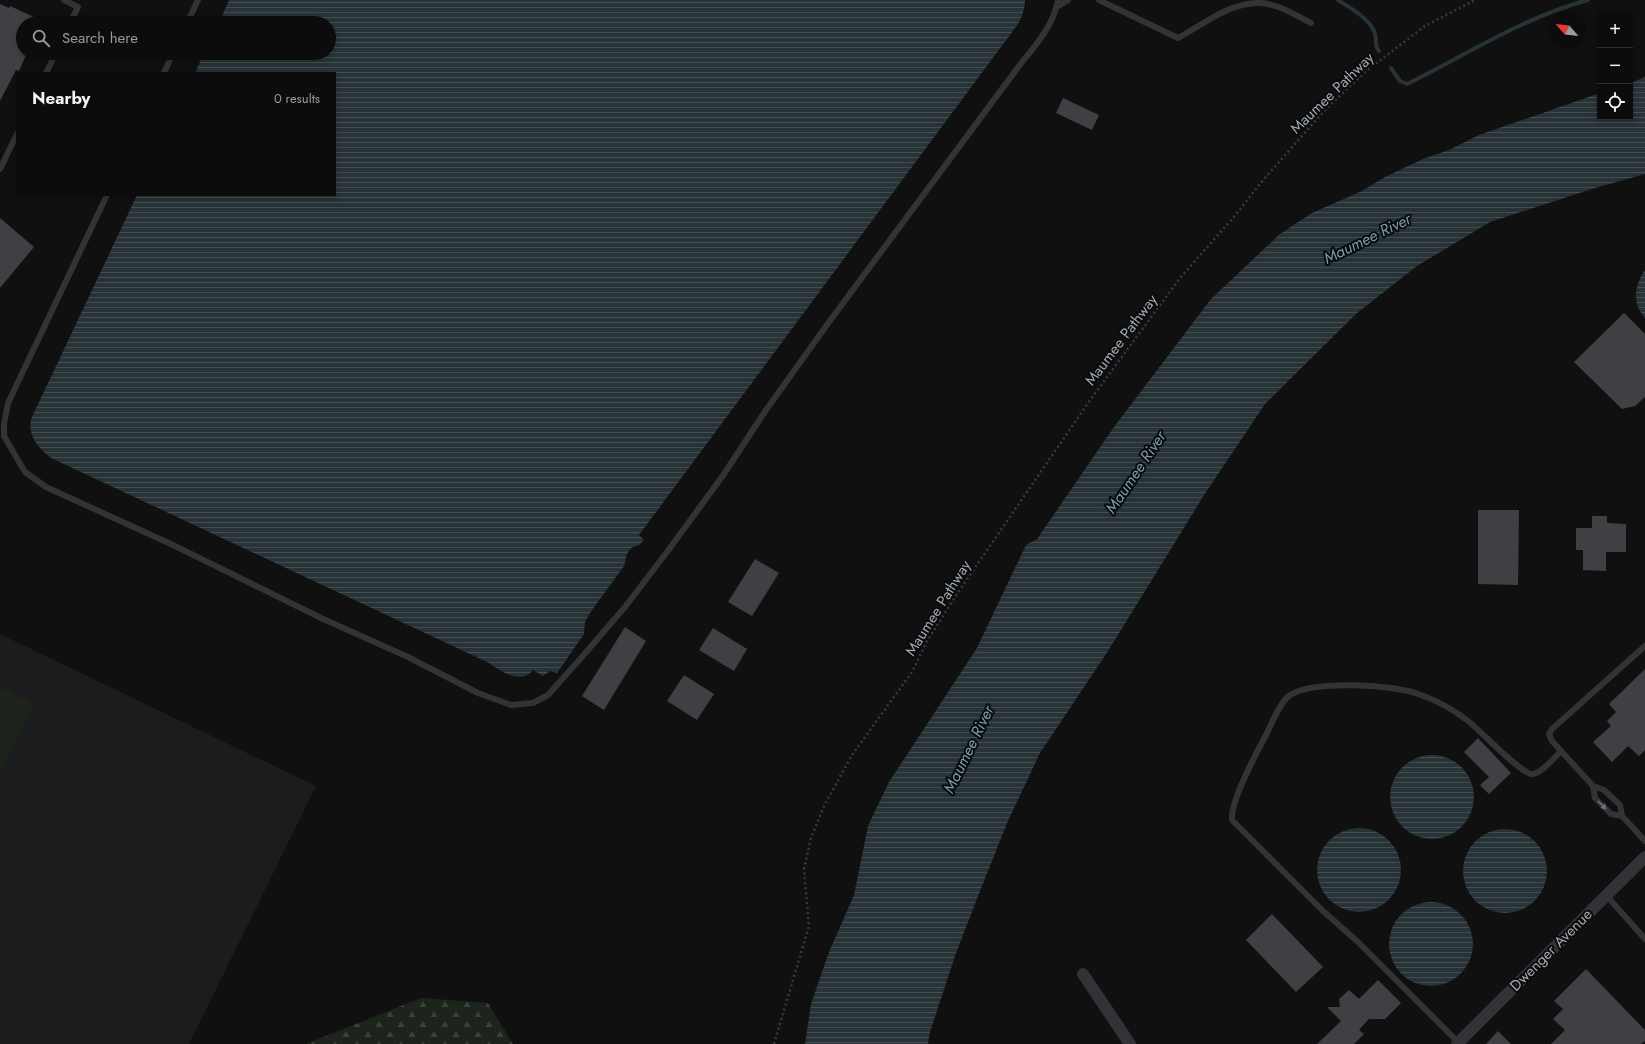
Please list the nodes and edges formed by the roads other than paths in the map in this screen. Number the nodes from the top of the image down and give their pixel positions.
1 (64, 0) edge
2 (198, 0) edge
3 (1058, 0) edge
4 (1068, 0) edge
5 (1099, 0) edge
6 (1057, 7) junction
7 (74, 16) edge
8 (190, 16) edge
9 (1311, 23) dead end
10 (52, 60) edge
11 (170, 60) edge
12 (46, 72) edge
13 (164, 72) edge
14 (16, 136) edge
15 (0, 169) edge
16 (107, 196) edge
17 (4, 424) junction
18 (0, 431) edge
19 (1645, 646) edge
20 (1561, 750) junction
21 (1593, 786) junction
22 (1622, 816) junction
23 (1645, 841) edge
24 (1645, 857) edge
25 (1606, 895) junction
26 (1645, 939) edge
27 (1083, 974) dead end
28 (1126, 1041) edge
29 (1458, 1043) edge

1 - 7 lane
2 - 8 lane
3 - 6 lane
4 - 6 lane
5 - 9 lane
6 - 17 lane
10 - 12 lane
11 - 13 lane
14 - 15 lane
16 - 17 lane
17 - 18 lane
19 - 20 lane
20 - 21 lane
20 - 29 lane
21 - 22 lane
21 -> 22 lane
22 - 23 lane
24 - 25 street, Dwenger Avenue
25 - 26 lane
25 - 29 street, Dwenger Avenue
27 - 28 street

